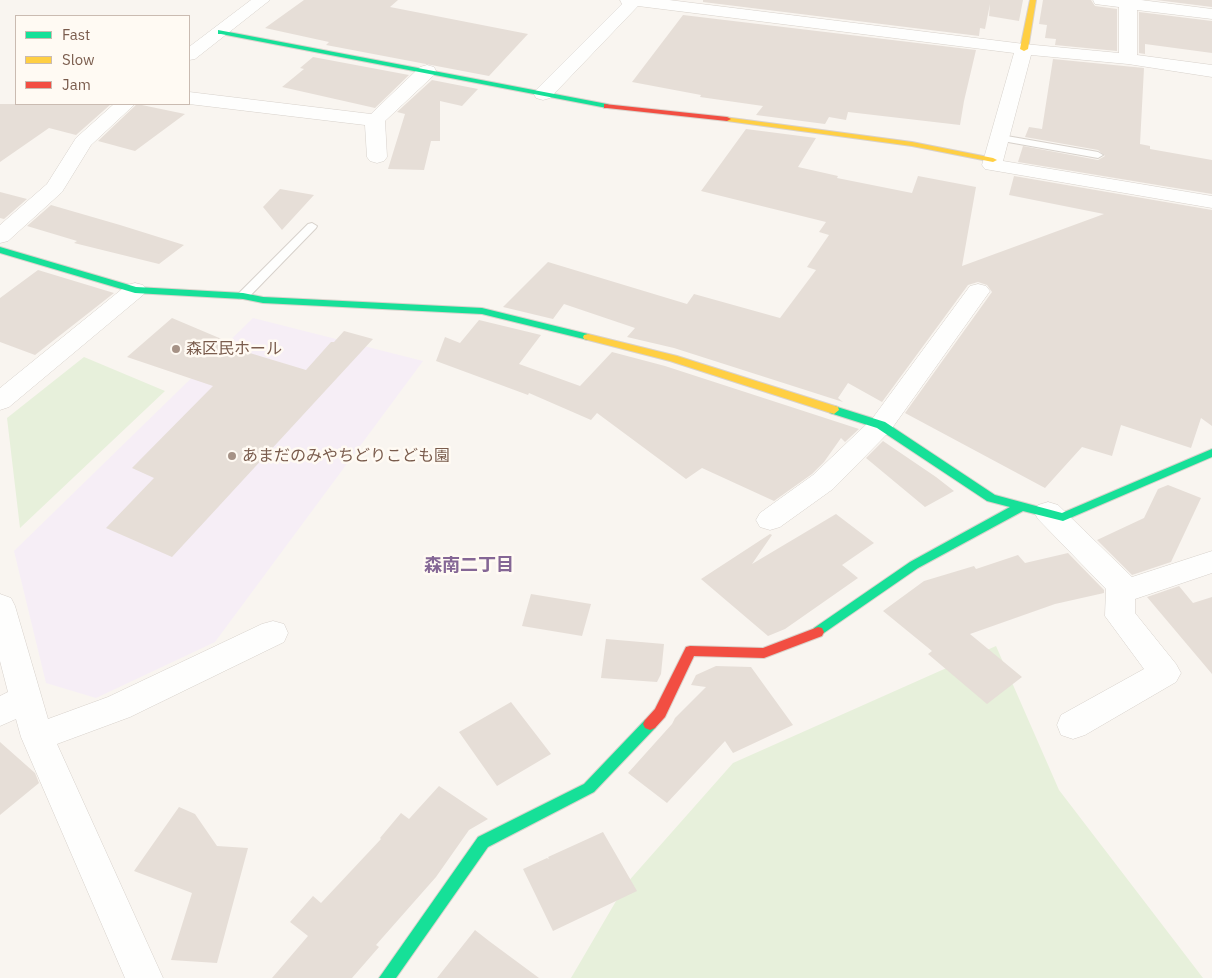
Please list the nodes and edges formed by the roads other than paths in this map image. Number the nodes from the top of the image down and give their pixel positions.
1 (262, 0) edge
2 (628, 0) edge
3 (1033, 0) edge
4 (1101, 0) edge
5 (634, 1) edge
6 (1128, 3) junction
7 (1212, 14) edge
8 (220, 32) junction
9 (1024, 49) junction
10 (190, 54) edge
11 (1128, 58) junction
12 (1212, 71) edge
13 (427, 72) junction
14 (544, 94) junction
15 (190, 98) edge
16 (123, 105) edge
17 (375, 120) junction
18 (1000, 138) junction
19 (1098, 155) dead end
20 (377, 157) dead end
21 (993, 160) junction
22 (1212, 202) edge
23 (312, 226) dead end
24 (0, 236) edge
25 (0, 250) edge
26 (135, 290) junction
27 (978, 291) dead end
28 (243, 296) junction
29 (0, 401) edge
30 (881, 425) junction
31 (1212, 453) edge
32 (1035, 509) junction
33 (770, 520) dead end
34 (1212, 562) edge
35 (1121, 592) junction
36 (0, 606) edge
37 (274, 633) dead end
38 (13, 705) edge
39 (1073, 725) dead end
40 (37, 737) junction
41 (144, 978) edge
42 (386, 978) edge

1 - 8 street
2 - 5 street
3 - 9 street
4 - 6 street
5 - 9 street
5 - 14 street
6 - 7 street
6 - 11 street
8 - 10 street
8 - 13 street
9 - 11 street
9 - 18 street
11 - 12 street
13 - 14 street
13 - 17 street
14 - 21 street
15 - 17 street
16 - 24 street
17 - 20 street
18 - 19 lane
18 - 21 street
21 - 22 street
23 - 28 lane
25 - 26 street
26 - 28 street
26 - 29 street
27 - 30 street
28 - 30 street
30 - 32 street
30 - 33 street
31 - 32 street
32 - 35 street
32 - 42 street
34 - 35 street
35 - 39 street
36 - 38 street
37 - 40 street
38 - 40 street
40 - 41 street

